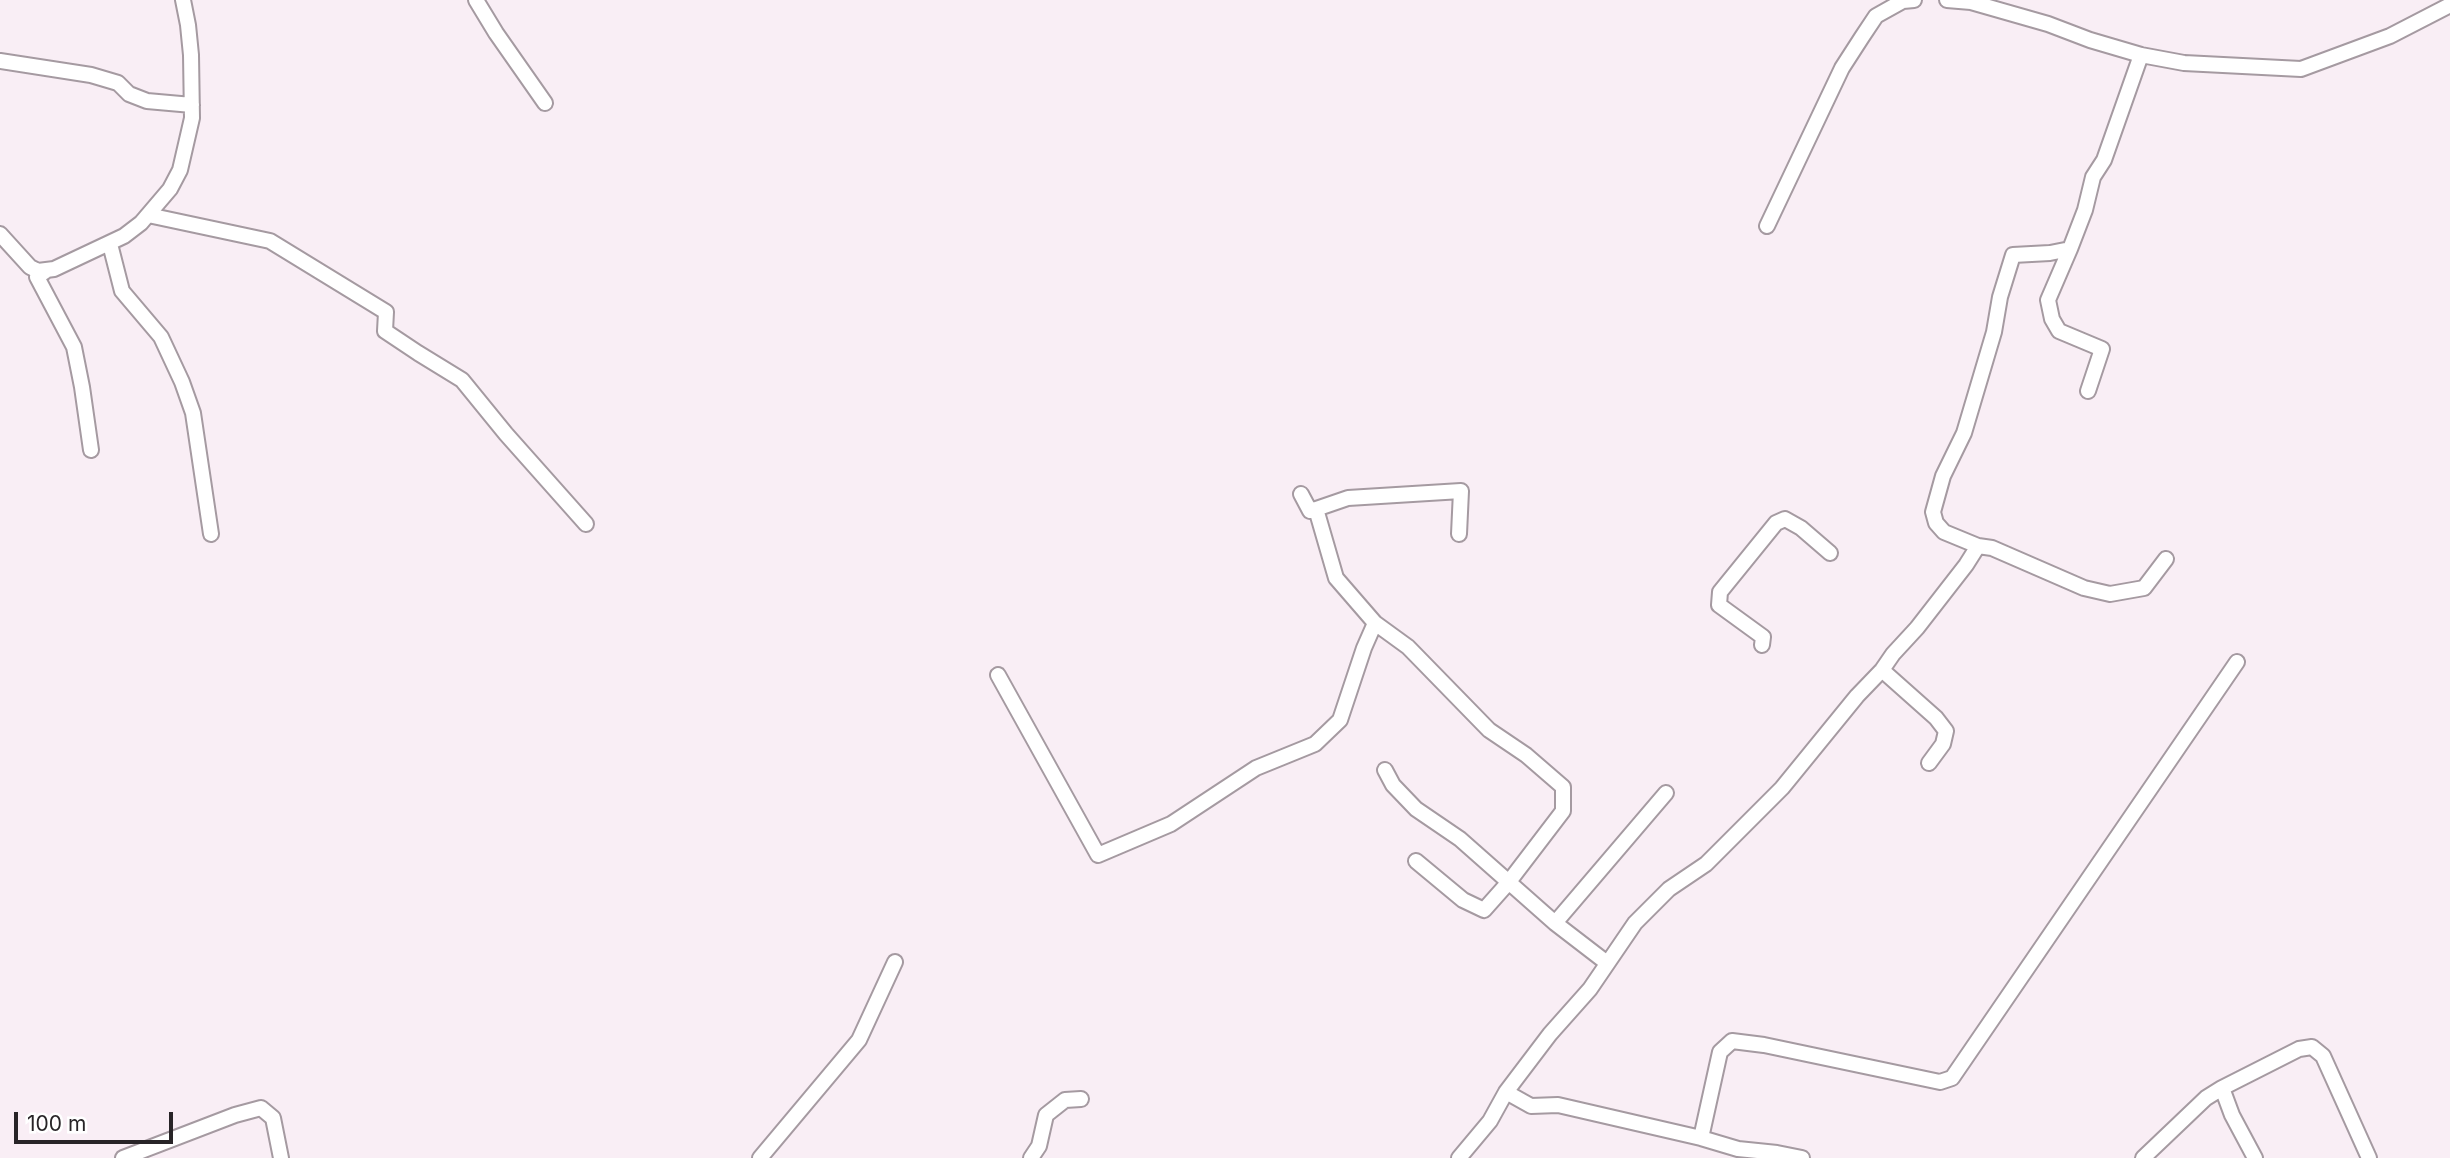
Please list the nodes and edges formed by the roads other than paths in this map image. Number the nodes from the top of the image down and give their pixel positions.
1 (183, 0) edge
2 (476, 0) edge
3 (1914, 0) edge
4 (1947, 0) edge
5 (1971, 1) edge
6 (2450, 5) edge
7 (2141, 55) junction
8 (0, 61) edge
9 (545, 103) dead end
10 (192, 105) junction
11 (148, 215) junction
12 (1767, 226) dead end
13 (0, 234) edge
14 (110, 244) junction
15 (2070, 250) junction
16 (46, 271) junction
17 (2088, 391) dead end
18 (91, 450) dead end
19 (1301, 494) dead end
20 (1316, 509) junction
21 (586, 524) dead end
22 (211, 534) dead end
23 (1460, 534) dead end
24 (1978, 546) junction
25 (1830, 553) dead end
26 (2166, 559) dead end
27 (1375, 623) junction
28 (1762, 645) dead end
29 (2237, 662) dead end
30 (1882, 670) junction
31 (998, 674) dead end
32 (1930, 763) dead end
33 (1385, 770) dead end
34 (1666, 793) dead end
35 (1416, 862) dead end
36 (1508, 883) junction
37 (1555, 923) junction
38 (895, 962) dead end
39 (1607, 963) junction
40 (2222, 1088) junction
41 (1506, 1092) junction
42 (1082, 1099) dead end
43 (1701, 1138) junction
44 (123, 1158) edge
45 (281, 1158) edge
46 (760, 1158) edge
47 (1031, 1158) edge
48 (1459, 1158) edge
49 (1802, 1158) edge
50 (2143, 1158) edge
51 (2255, 1158) edge
52 (2369, 1158) edge

1 - 10 street
2 - 9 street
3 - 12 street
4 - 5 street
5 - 7 street
6 - 7 street
7 - 15 street
8 - 10 street
10 - 11 street
11 - 14 street
11 - 21 street
13 - 16 street
14 - 16 street
14 - 22 street
15 - 17 street
15 - 24 street
16 - 18 street
19 - 20 street
20 - 23 street
20 - 27 street
24 - 26 street
24 - 30 street
25 - 28 street
27 - 31 street
27 - 36 street
29 - 43 street
30 - 32 street
30 - 39 street
33 - 36 street
34 - 37 street
35 - 36 street
36 - 37 street
37 - 39 street
38 - 46 street
39 - 41 street
40 - 50 street
40 - 51 street
40 - 52 street
41 - 43 street
41 - 48 street
42 - 47 street
43 - 49 street
44 - 45 street

